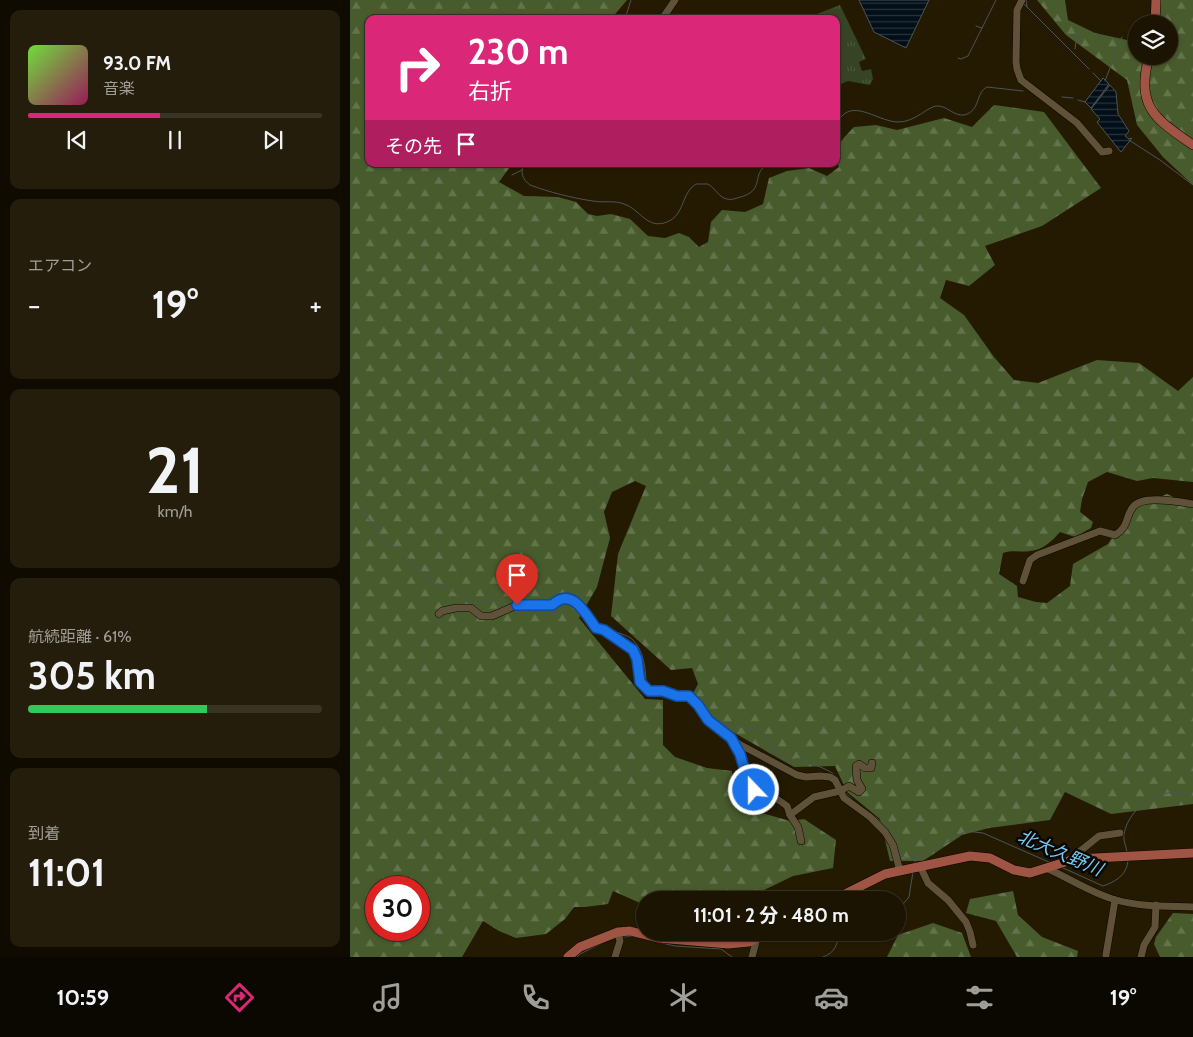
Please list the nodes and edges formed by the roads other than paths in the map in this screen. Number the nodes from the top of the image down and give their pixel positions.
1 (675, 0) edge
2 (1022, 0) edge
3 (1156, 0) edge
4 (665, 15) edge
5 (1155, 15) edge
6 (1147, 65) edge
7 (1193, 145) edge
8 (1109, 151) dead end
9 (1193, 504) edge
10 (1022, 581) dead end
11 (438, 614) dead end
12 (731, 738) junction
13 (872, 763) dead end
14 (840, 791) junction
15 (790, 815) junction
16 (1120, 834) dead end
17 (801, 841) dead end
18 (1193, 853) edge
19 (1069, 860) junction
20 (1052, 866) junction
21 (915, 868) junction
22 (900, 871) junction
23 (851, 891) edge
24 (1115, 900) junction
25 (1156, 905) junction
26 (1193, 907) edge
27 (636, 933) edge
28 (619, 936) junction
29 (703, 941) edge
30 (748, 941) edge
31 (757, 941) edge
32 (973, 945) dead end
33 (1106, 955) dead end
34 (568, 957) edge
35 (614, 957) edge
36 (752, 957) edge
37 (1141, 957) edge

1 - 4 street
2 - 8 street
3 - 5 main road
6 - 7 main road
9 - 10 street
11 - 12 street
12 - 14 street
12 - 15 street
13 - 14 street
14 - 15 street
14 - 22 street
15 - 17 street
16 - 19 street
18 - 19 main road
19 - 20 main road
20 - 21 main road
20 - 24 street
21 - 22 main road
21 - 32 street
22 - 23 main road
24 - 25 street
24 - 33 street
25 - 26 street
25 - 37 street
27 - 28 main road
28 - 34 main road
28 - 35 street
29 - 30 main road
31 - 36 street

